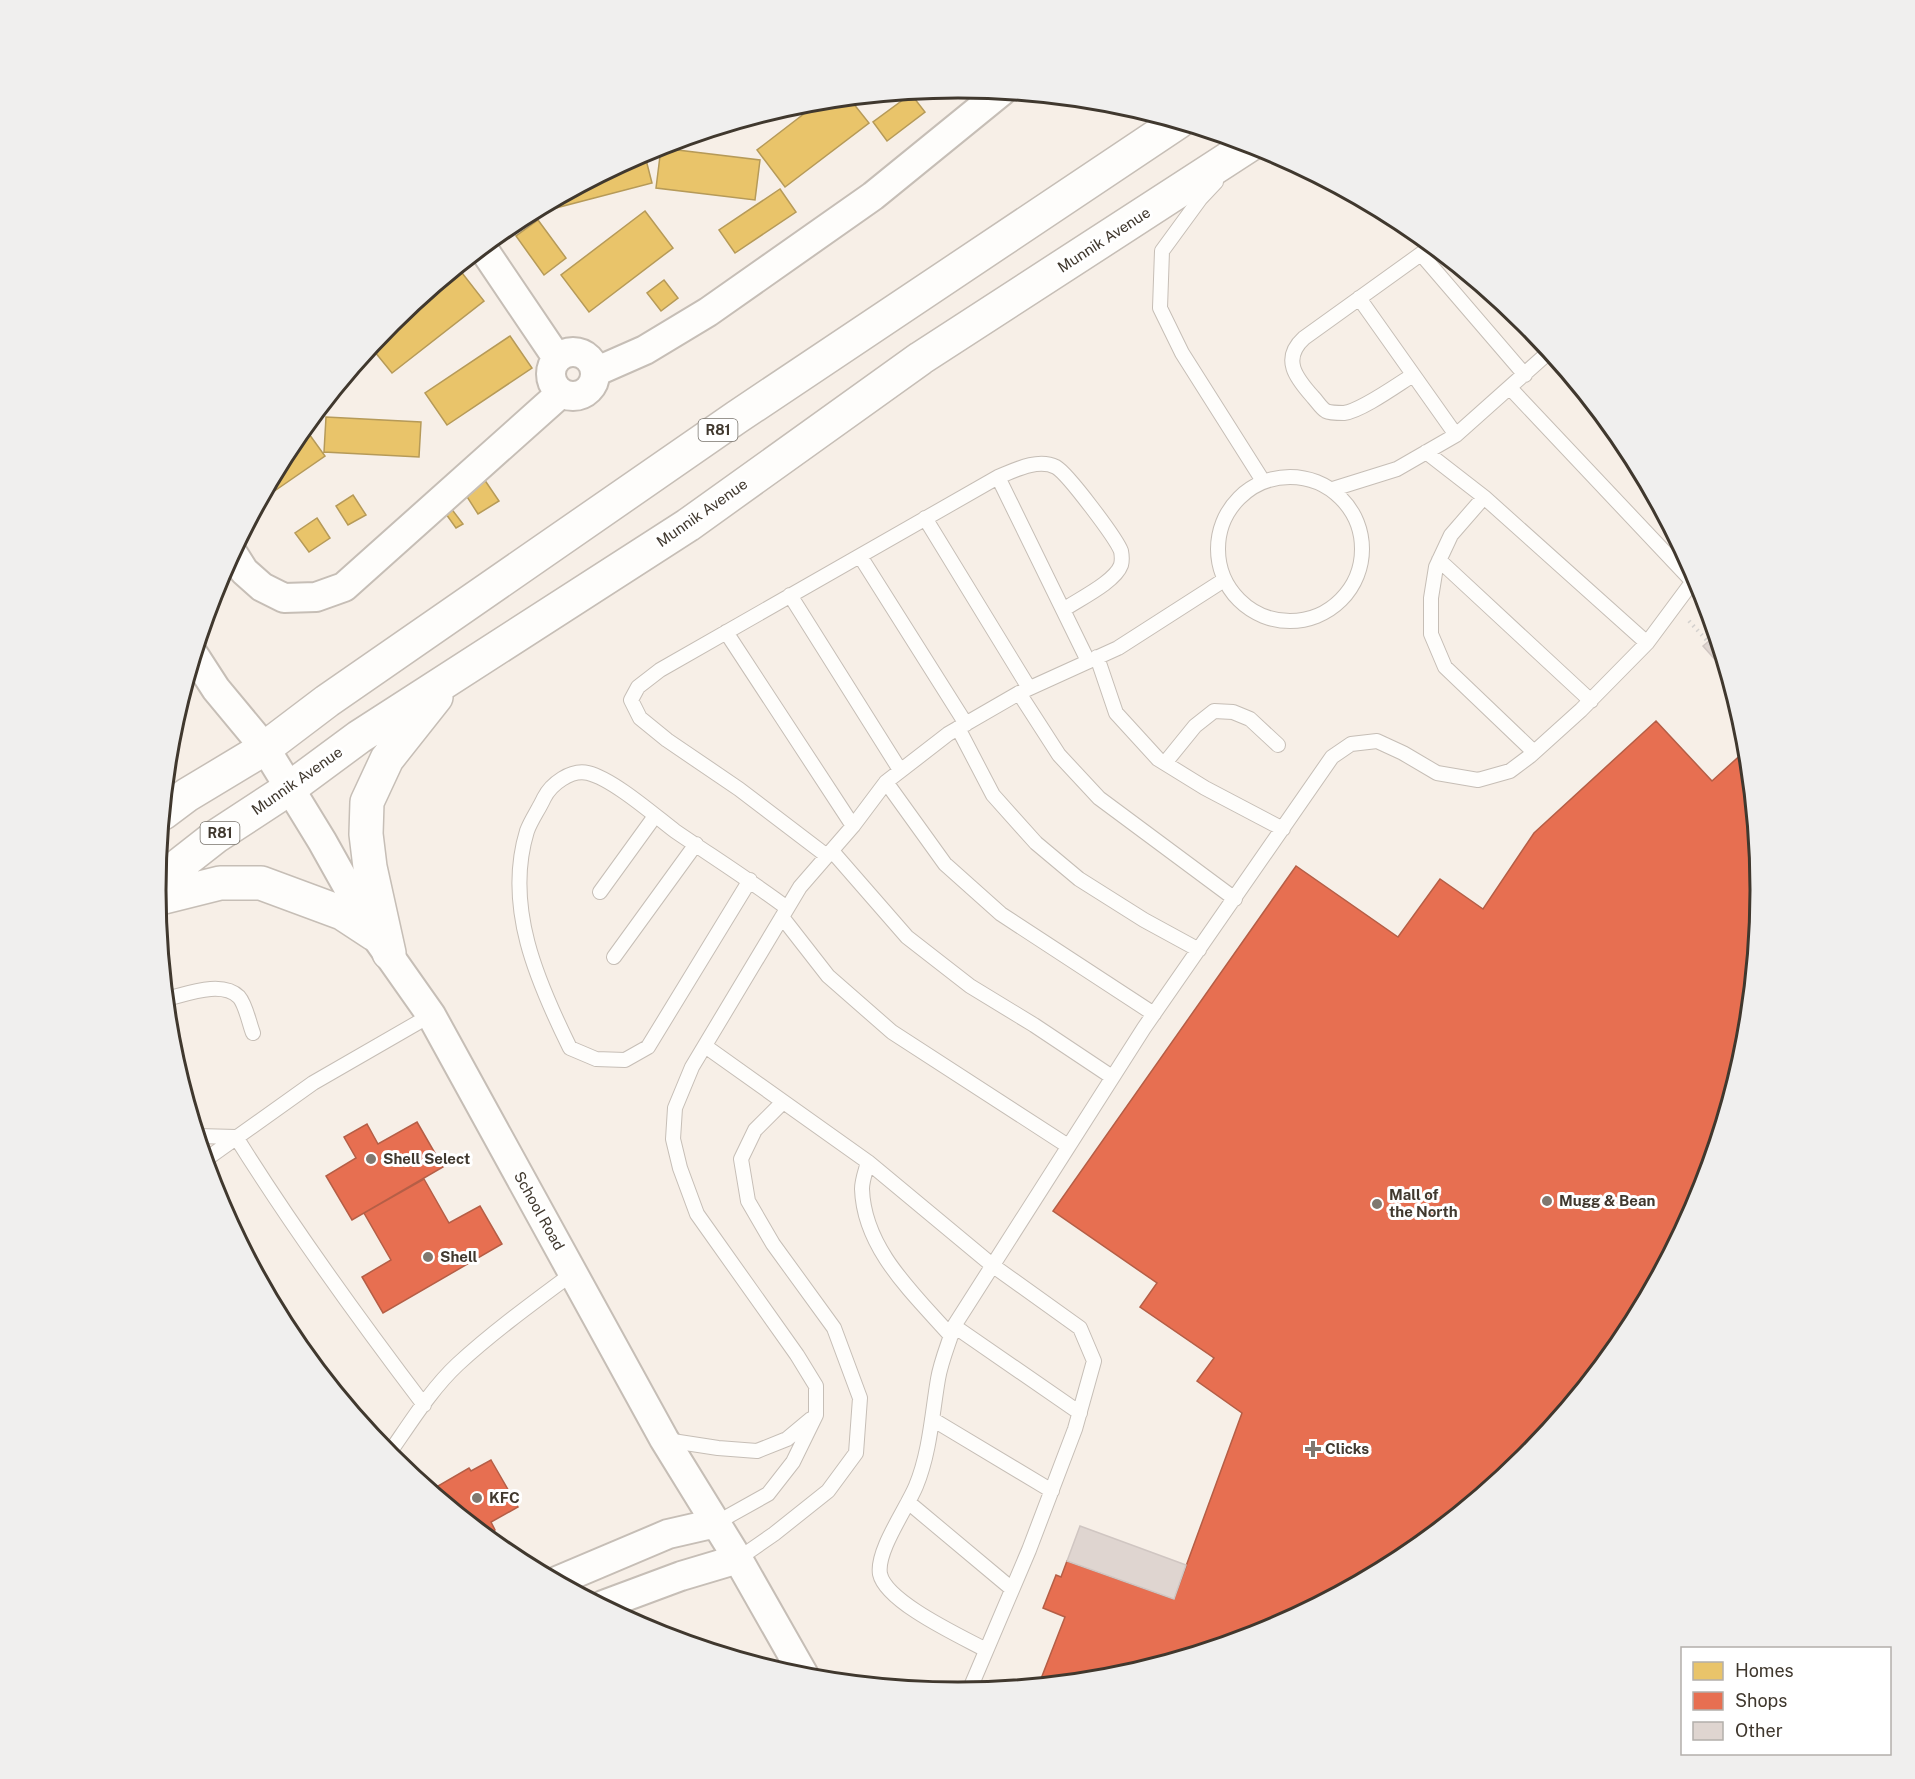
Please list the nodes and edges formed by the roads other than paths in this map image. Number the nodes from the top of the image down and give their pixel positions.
1 (993, 99) edge
2 (1171, 127) edge
3 (1240, 150) edge
4 (1243, 151) edge
5 (1425, 250) edge
6 (486, 253) edge
7 (1420, 254) junction
8 (1359, 298) junction
9 (1544, 357) edge
10 (557, 358) junction
11 (595, 372) junction
12 (1413, 375) junction
13 (1525, 375) junction
14 (1510, 388) junction
15 (561, 393) junction
16 (1456, 435) junction
17 (1426, 452) junction
18 (998, 477) junction
19 (1263, 481) junction
20 (1333, 489) junction
21 (1484, 497) junction
22 (925, 518) junction
23 (860, 556) junction
24 (1439, 560) junction
25 (237, 561) edge
26 (1679, 563) edge
27 (1224, 580) junction
28 (1689, 587) edge
29 (790, 596) junction
30 (1063, 610) junction
31 (726, 632) junction
32 (1647, 643) junction
33 (1092, 659) junction
34 (199, 663) edge
35 (453, 677) junction
36 (1024, 690) junction
37 (1591, 700) junction
38 (962, 726) junction
39 (1278, 745) dead end
40 (265, 748) junction
41 (1534, 752) junction
42 (1165, 763) junction
43 (900, 770) junction
44 (886, 782) junction
45 (290, 788) junction
46 (170, 808) edge
47 (655, 816) junction
48 (853, 826) junction
49 (1283, 829) junction
50 (696, 844) junction
51 (829, 853) junction
52 (166, 876) edge
53 (750, 880) junction
54 (600, 892) dead end
55 (166, 896) edge
56 (1235, 899) junction
57 (785, 912) junction
58 (382, 943) junction
59 (1199, 950) junction
60 (614, 957) dead end
61 (173, 997) edge
62 (1154, 1014) junction
63 (431, 1015) junction
64 (253, 1033) dead end
65 (705, 1046) junction
66 (1112, 1077) junction
67 (783, 1102) junction
68 (206, 1136) edge
69 (236, 1137) junction
70 (1068, 1146) junction
71 (212, 1155) edge
72 (867, 1162) junction
73 (992, 1265) junction
74 (573, 1273) junction
75 (952, 1331) junction
76 (424, 1405) junction
77 (1080, 1413) junction
78 (816, 1415) junction
79 (932, 1419) junction
80 (664, 1439) junction
81 (394, 1447) edge
82 (1052, 1491) junction
83 (908, 1502) junction
84 (716, 1523) junction
85 (738, 1558) junction
86 (565, 1577) edge
87 (1012, 1589) junction
88 (611, 1602) edge
89 (986, 1650) junction
90 (798, 1665) edge
91 (973, 1681) edge

1 - 11 street
2 - 40 main road, R81
3 - 35 main road, Munnik Avenue / R81
4 - 19 lane
5 - 7 lane
6 - 10 street
7 - 8 lane
7 - 13 lane
8 - 12 lane
8 - 12 lane
9 - 13 lane
10 - 11 street
10 - 15 street
11 - 15 street
12 - 16 lane
13 - 14 lane
14 - 16 lane
14 - 26 lane
15 - 25 street
16 - 17 lane
17 - 20 lane
17 - 21 lane
18 - 22 lane
18 - 30 lane
18 - 30 lane
19 - 20 lane
19 - 27 lane
20 - 27 lane
21 - 24 lane
21 - 32 lane
22 - 23 lane
22 - 36 lane
23 - 29 lane
23 - 38 lane
24 - 37 lane
24 - 41 lane
27 - 33 lane
28 - 32 lane
29 - 31 lane
29 - 43 lane
30 - 33 lane
31 - 48 lane
31 - 51 lane
32 - 37 lane
33 - 36 lane
33 - 42 lane
34 - 40 street, School Road
35 - 45 main road, Munnik Avenue / R81
35 - 58 main road
36 - 38 lane
36 - 56 lane
37 - 41 lane
38 - 43 lane
38 - 59 lane
39 - 42 lane
40 - 45 street, School Road
40 - 46 main road, R81
41 - 49 lane
42 - 49 lane
43 - 44 lane
44 - 48 lane
44 - 62 lane
45 - 52 main road, Munnik Avenue / R81
45 - 58 street, School Road
47 - 50 lane
47 - 53 lane
47 - 54 lane
48 - 51 lane
49 - 56 lane
50 - 53 lane
50 - 60 lane
51 - 57 lane
51 - 66 lane
53 - 57 lane
55 - 58 main road
56 - 59 lane
57 - 65 lane
57 - 70 lane
58 - 63 street, School Road
59 - 62 lane
61 - 64 lane
62 - 66 lane
63 - 69 lane
63 - 74 street, School Road
65 - 67 lane
65 - 78 lane
66 - 70 lane
67 - 72 lane
67 - 85 lane
68 - 69 lane
69 - 71 lane
69 - 76 lane
70 - 73 lane
72 - 73 lane
72 - 75 lane
73 - 75 lane
73 - 77 lane
74 - 76 lane
74 - 80 street, School Road
75 - 77 lane
75 - 79 lane
76 - 81 lane
77 - 82 lane
78 - 80 lane
78 - 84 lane
79 - 82 lane
79 - 83 lane
80 - 84 street, School Road
82 - 87 lane
83 - 87 lane
83 - 89 lane
84 - 85 street, School Road
84 - 86 street
85 - 88 street
85 - 90 street, School Road
87 - 89 lane
89 - 91 lane

